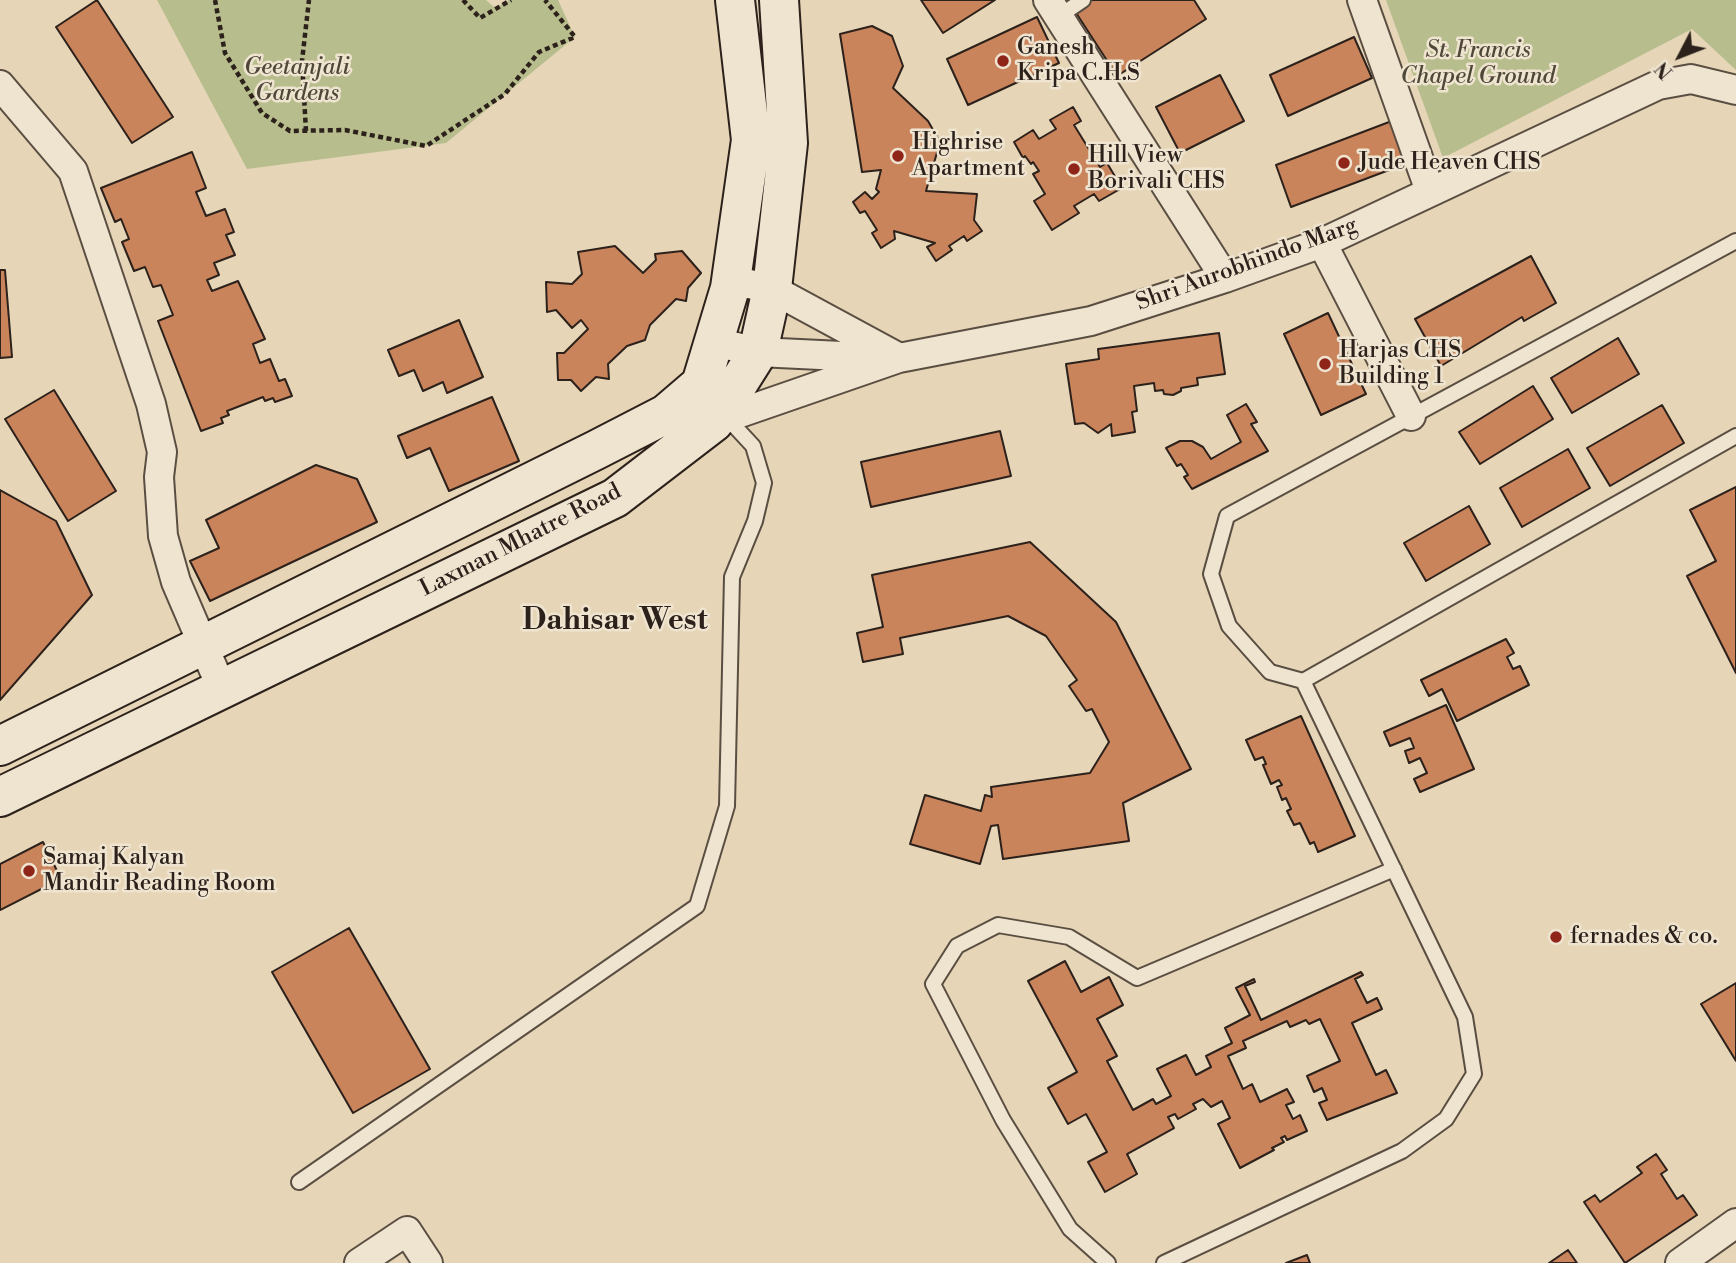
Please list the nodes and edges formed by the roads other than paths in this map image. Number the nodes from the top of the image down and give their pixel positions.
1 (735, 0) edge
2 (779, 0) edge
3 (1083, 0) edge
4 (1362, 0) edge
5 (1053, 8) edge
6 (0, 85) edge
7 (1736, 90) edge
8 (1430, 191) junction
9 (1736, 241) edge
10 (1322, 243) junction
11 (1225, 278) junction
12 (731, 280) junction
13 (772, 289) junction
14 (713, 342) junction
15 (758, 352) junction
16 (899, 358) junction
17 (666, 414) junction
18 (1411, 416) junction
19 (721, 420) junction
20 (1736, 436) edge
21 (203, 646) junction
22 (1303, 681) junction
23 (222, 689) junction
24 (0, 746) edge
25 (0, 797) edge
26 (1394, 869) junction
27 (299, 1182) dead end
28 (1736, 1223) edge
29 (359, 1263) edge
30 (428, 1263) edge
31 (1108, 1263) edge
32 (1164, 1263) edge
33 (1680, 1263) edge

1 - 12 main road, Laxman Mhatre Road
2 - 13 main road, Laxman Mhatre Road
3 - 5 lane
4 - 8 street
5 - 11 street
6 - 21 street
7 - 8 street, Shri Aurobhindo Marg
8 - 10 street, Shri Aurobhindo Marg
9 - 18 lane
10 - 11 street, Shri Aurobhindo Marg
10 - 18 street
11 - 16 street, Shri Aurobhindo Marg
12 - 13 street
12 - 14 main road, Laxman Mhatre Road
13 - 15 main road, Laxman Mhatre Road
13 - 16 street
14 - 15 street, Shri Aurobhindo Marg
14 - 17 main road, Laxman Mhatre Road
15 - 16 street, Shri Aurobhindo Marg
15 - 19 main road, Laxman Mhatre Road
16 - 19 street, Shri Aurobhindo Marg
17 - 19 street, Shri Aurobhindo Marg
17 - 21 main road, Laxman Mhatre Road
18 - 22 lane
19 - 23 main road, Laxman Mhatre Road
19 - 27 lane
20 - 22 lane
21 - 23 street
21 - 24 main road, Laxman Mhatre Road
22 - 26 lane
23 - 25 main road, Laxman Mhatre Road
26 - 31 lane
26 - 32 lane
28 - 33 street
29 - 30 street

